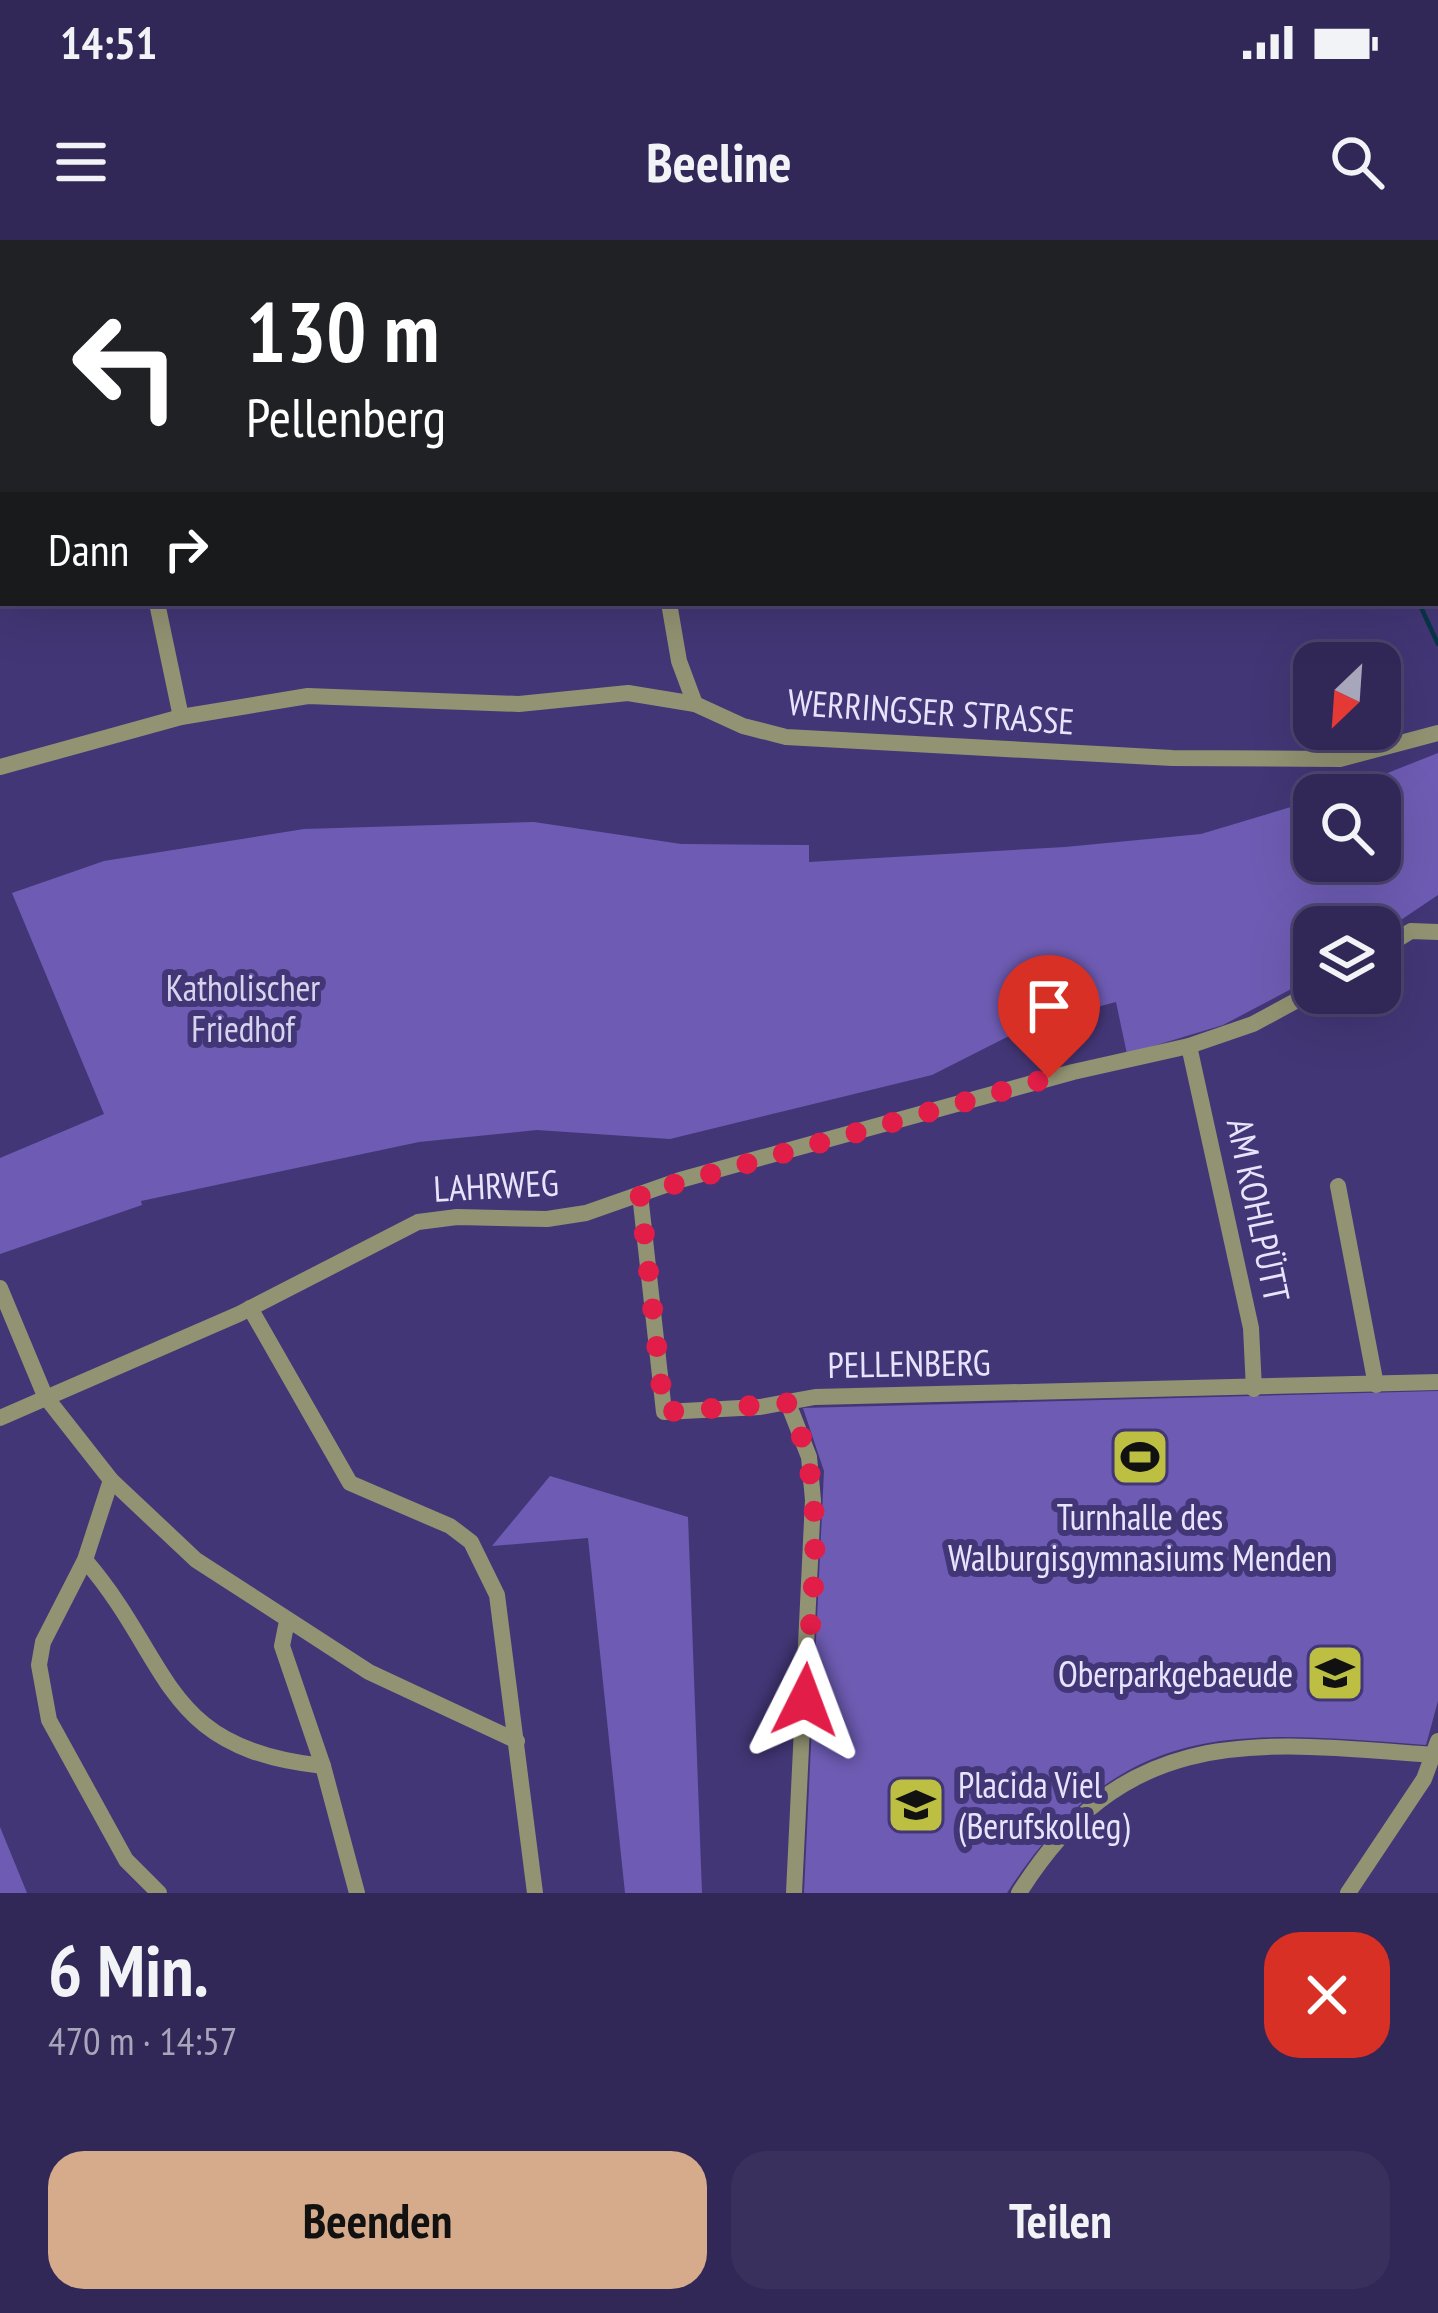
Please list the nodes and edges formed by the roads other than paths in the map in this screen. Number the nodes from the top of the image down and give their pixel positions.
1 (158, 606) edge
2 (670, 606) edge
3 (695, 704) junction
4 (182, 717) junction
5 (1438, 733) edge
6 (0, 767) edge
7 (1438, 932) edge
8 (1401, 937) edge
9 (1293, 1002) edge
10 (1189, 1046) junction
11 (1338, 1186) dead end
12 (640, 1194) junction
13 (0, 1288) edge
14 (250, 1308) junction
15 (1438, 1382) edge
16 (1376, 1385) junction
17 (1253, 1389) junction
18 (45, 1396) junction
19 (788, 1403) junction
20 (0, 1418) edge
21 (111, 1480) junction
22 (85, 1560) junction
23 (287, 1622) junction
24 (517, 1741) junction
25 (1436, 1748) edge
26 (323, 1766) junction
27 (160, 1893) edge
28 (357, 1893) edge
29 (535, 1893) edge
30 (794, 1893) edge
31 (1019, 1893) edge
32 (1348, 1893) edge

1 - 4 street
2 - 3 street
3 - 4 street, WERRINGSER STRASSE
3 - 5 street, WERRINGSER STRASSE
4 - 6 street, WERRINGSER STRASSE
7 - 8 street
9 - 10 street, LAHRWEG
10 - 12 street, LAHRWEG
10 - 17 street, AM KOHLPÜTT
11 - 16 street
12 - 14 street, LAHRWEG
12 - 19 street, PELLENBERG
13 - 18 street
14 - 18 street, LAHRWEG
14 - 24 street
15 - 16 street, PELLENBERG
16 - 17 street, PELLENBERG
17 - 19 street, PELLENBERG
18 - 20 street, LAHRWEG
18 - 21 street
19 - 30 street
21 - 22 street
21 - 23 street
22 - 26 street
22 - 27 street
23 - 24 street
23 - 26 street
24 - 29 street
25 - 31 street
25 - 32 street
26 - 28 street

